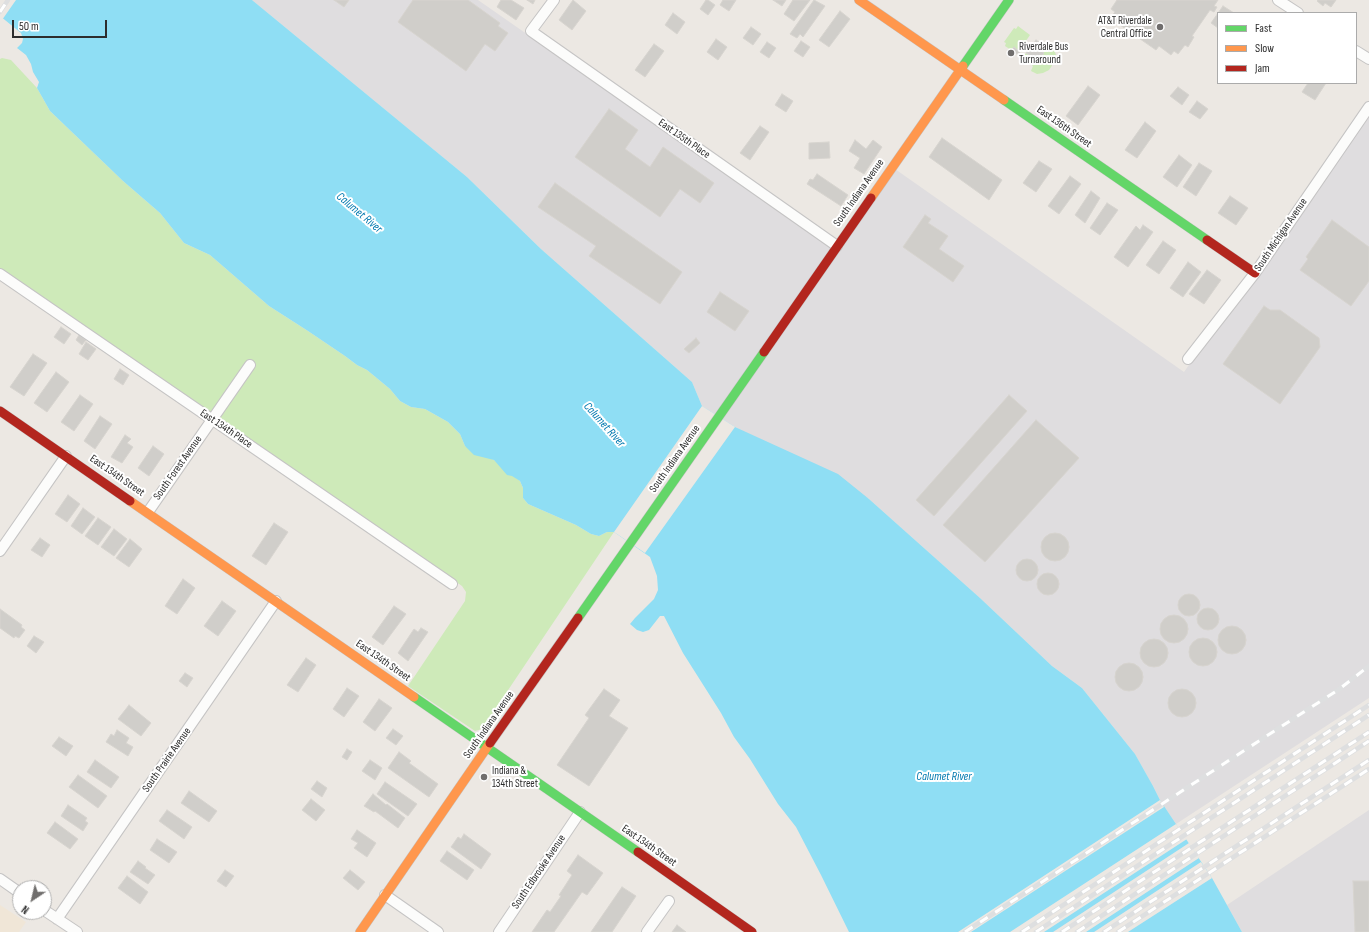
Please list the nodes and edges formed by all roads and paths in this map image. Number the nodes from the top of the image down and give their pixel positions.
1 (554, 0) edge
2 (859, 0) edge
3 (1009, 0) edge
4 (1278, 0) edge
5 (1296, 12) edge
6 (1357, 52) edge
7 (1369, 59) edge
8 (960, 70) junction
9 (1369, 107) edge
10 (837, 246) junction
11 (1255, 273) junction
12 (0, 274) edge
13 (1188, 359) dead end
14 (250, 365) dead end
15 (0, 411) edge
16 (213, 420) junction
17 (66, 456) junction
18 (148, 512) junction
19 (0, 551) edge
20 (452, 584) dead end
21 (276, 601) junction
22 (487, 747) junction
23 (580, 812) junction
24 (0, 879) edge
25 (12, 887) edge
26 (385, 894) junction
27 (669, 901) dead end
28 (52, 915) edge
29 (57, 918) junction
30 (77, 932) edge
31 (360, 932) edge
32 (438, 932) edge
33 (499, 932) edge
34 (647, 932) edge
35 (752, 932) edge

1 - 10 street, East 135th Place
2 - 8 street, East 136th Street
3 - 8 street, South Indiana Avenue
4 - 5 street
6 - 7 street
8 - 10 street, South Indiana Avenue
8 - 11 street, East 136th Street
9 - 11 street, South Michigan Avenue
10 - 22 street, South Indiana Avenue
11 - 13 street, South Michigan Avenue
12 - 16 street, East 134th Place
14 - 16 street, South Forest Avenue
15 - 17 street, East 134th Street
16 - 18 street, South Forest Avenue
16 - 20 street, East 134th Place
17 - 18 street, East 134th Street
17 - 19 street
18 - 21 street, East 134th Street
21 - 22 street, East 134th Street
21 - 29 street, South Prairie Avenue
22 - 23 street, East 134th Street
22 - 26 street, South Indiana Avenue
23 - 33 street, South Edbrooke Avenue
23 - 35 street, East 134th Street
24 - 25 street
26 - 31 street, South Indiana Avenue
26 - 32 street
27 - 34 street
28 - 29 street
29 - 30 street

